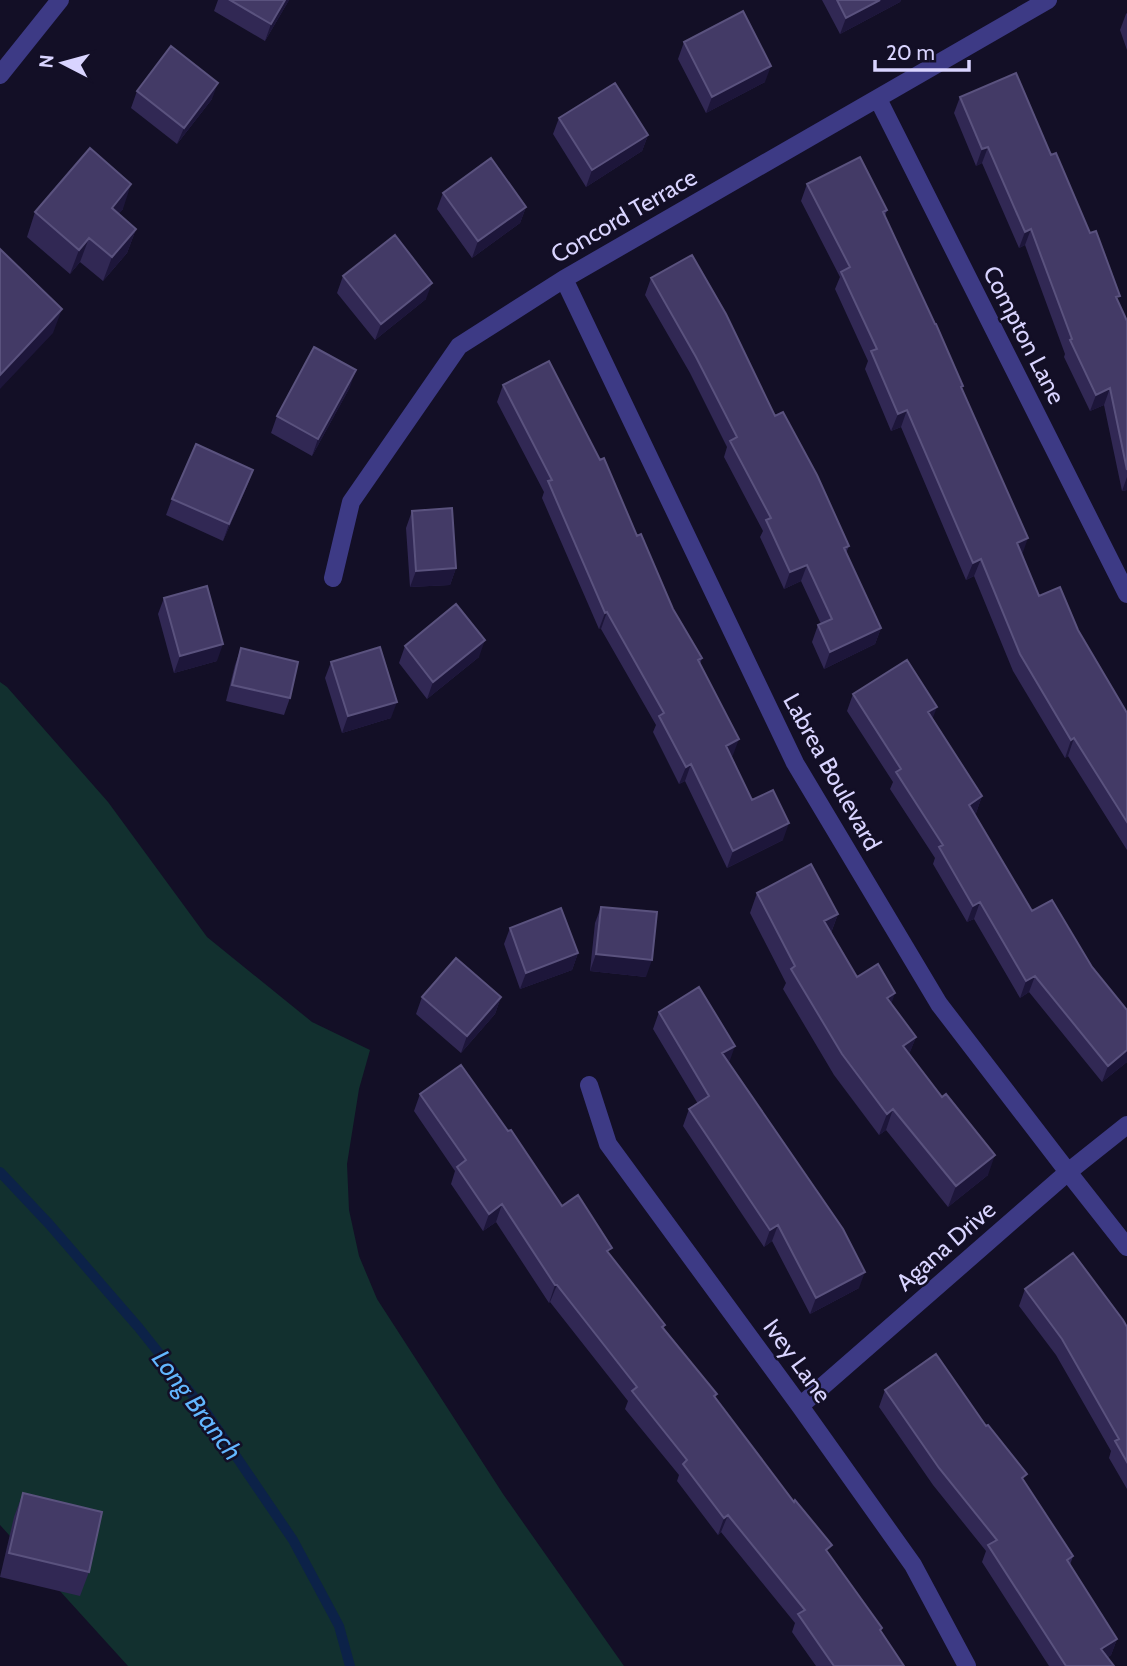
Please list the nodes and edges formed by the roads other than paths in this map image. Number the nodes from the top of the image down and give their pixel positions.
1 (60, 0) edge
2 (1048, 0) edge
3 (0, 75) edge
4 (878, 99) junction
5 (564, 279) junction
6 (333, 578) dead end
7 (1127, 594) edge
8 (589, 1085) dead end
9 (1127, 1125) edge
10 (1068, 1172) junction
11 (1127, 1247) edge
12 (800, 1406) junction
13 (967, 1666) edge

1 - 3 street
2 - 4 street, Concord Terrace
4 - 5 street, Concord Terrace
4 - 7 street, Compton Lane
5 - 6 street, Concord Terrace
5 - 10 street, Labrea Boulevard
8 - 12 street, Ivey Lane
9 - 10 street, Agana Drive
10 - 11 street, Labrea Boulevard
10 - 12 street, Agana Drive
12 - 13 street, Ivey Lane

